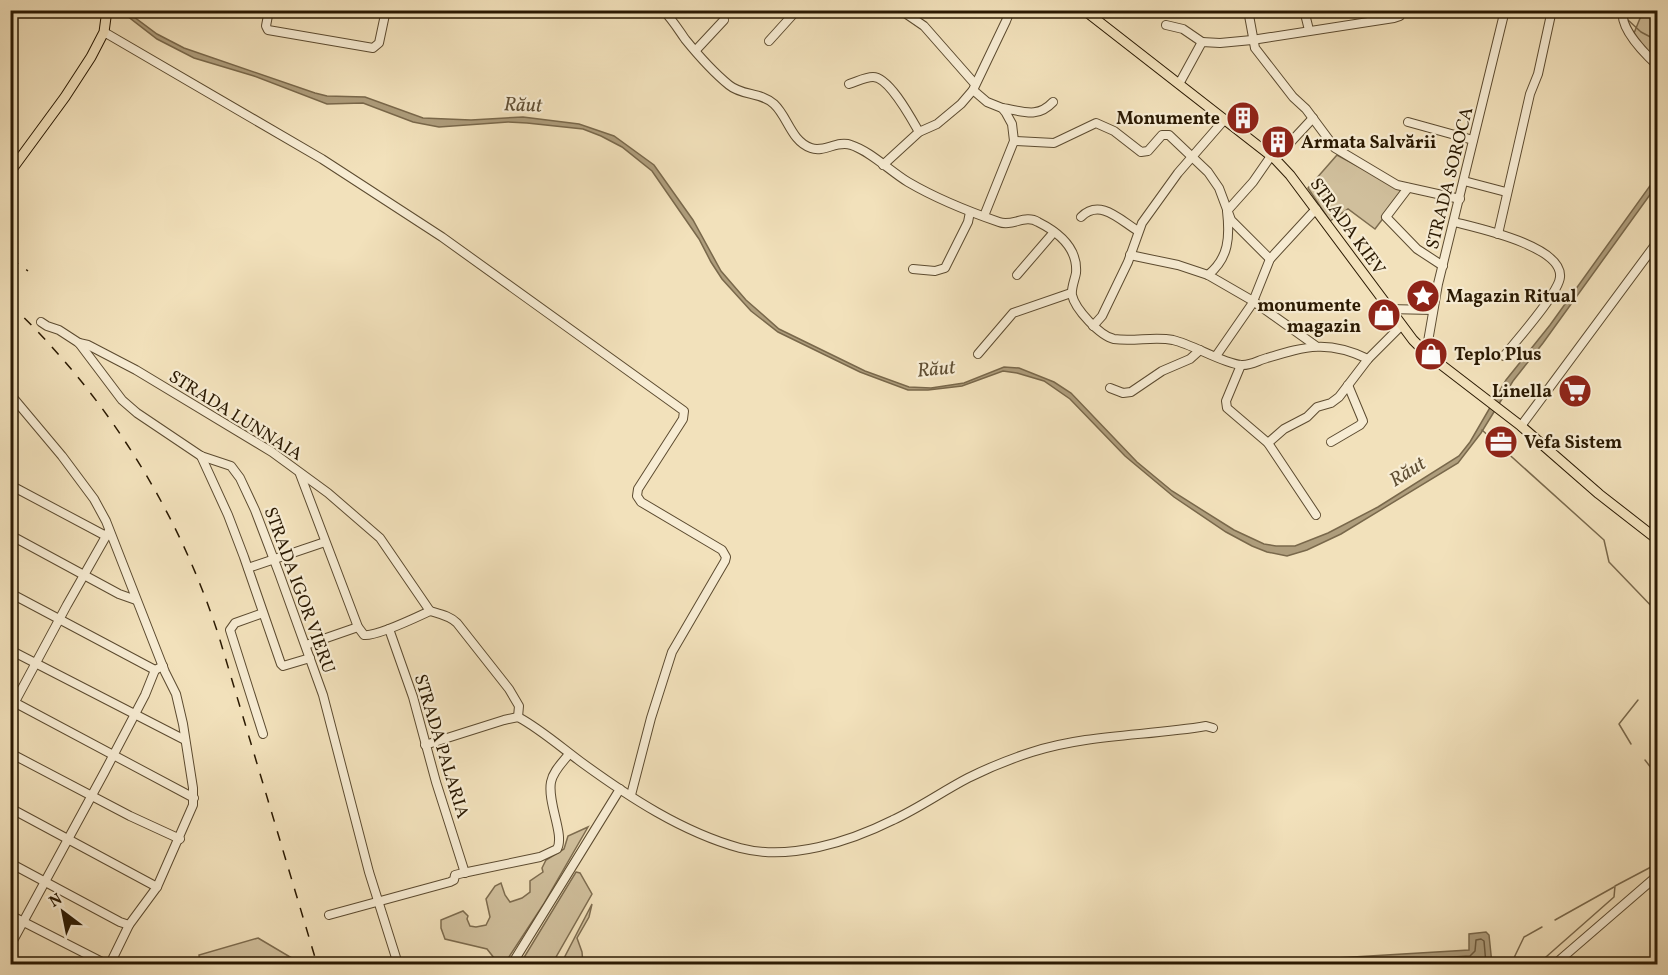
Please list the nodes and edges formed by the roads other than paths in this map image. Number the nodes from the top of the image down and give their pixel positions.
1 (269, 10) edge
2 (386, 10) edge
3 (663, 10) edge
4 (797, 10) edge
5 (884, 10) edge
6 (1006, 10) edge
7 (1084, 10) edge
8 (1248, 10) edge
9 (1304, 10) edge
10 (1402, 10) edge
11 (1505, 10) edge
12 (1552, 10) edge
13 (1623, 10) edge
14 (905, 12) edge
15 (107, 14) edge
16 (724, 20) dead end
17 (1166, 26) dead end
18 (1309, 30) junction
19 (104, 32) junction
20 (1252, 40) junction
21 (770, 41) dead end
22 (1202, 42) junction
23 (696, 50) junction
24 (1658, 66) edge
25 (849, 84) dead end
26 (1179, 84) junction
27 (974, 87) junction
28 (1053, 102) dead end
29 (1002, 108) junction
30 (1313, 118) junction
31 (1225, 120) junction
32 (1408, 122) dead end
33 (919, 132) junction
34 (1473, 140) junction
35 (1014, 141) junction
36 (1192, 156) junction
37 (1273, 158) junction
38 (883, 165) junction
39 (10, 172) edge
40 (1464, 182) junction
41 (1408, 188) junction
42 (1506, 192) junction
43 (1460, 199) junction
44 (1316, 209) junction
45 (1227, 211) junction
46 (970, 212) junction
47 (984, 216) junction
48 (1081, 217) dead end
49 (1454, 222) junction
50 (1138, 231) junction
51 (1054, 232) junction
52 (1498, 234) junction
53 (1658, 241) edge
54 (1130, 255) junction
55 (1270, 259) junction
56 (1443, 266) junction
57 (913, 269) dead end
58 (1017, 275) dead end
59 (1208, 275) junction
60 (1071, 293) junction
61 (1253, 301) junction
62 (1388, 309) junction
63 (1433, 310) junction
64 (41, 322) dead end
65 (1093, 326) junction
66 (1401, 326) junction
67 (80, 343) junction
68 (1316, 346) junction
69 (1200, 350) junction
70 (1426, 353) junction
71 (978, 354) dead end
72 (1216, 356) junction
73 (1504, 356) dead end
74 (1368, 359) junction
75 (1242, 365) junction
76 (1348, 385) junction
77 (1110, 388) dead end
78 (13, 397) edge
79 (10, 413) edge
80 (1521, 426) junction
81 (1331, 442) dead end
82 (1268, 443) junction
83 (201, 456) junction
84 (300, 473) junction
85 (10, 484) edge
86 (1316, 515) dead end
87 (108, 533) junction
88 (10, 535) edge
89 (1658, 540) edge
90 (325, 542) junction
91 (273, 560) junction
92 (248, 568) junction
93 (84, 575) junction
94 (10, 593) edge
95 (136, 600) junction
96 (430, 611) junction
97 (263, 613) junction
98 (59, 620) junction
99 (358, 627) junction
100 (389, 629) junction
101 (306, 645) junction
102 (10, 650) edge
103 (310, 658) junction
104 (36, 664) junction
105 (159, 668) junction
106 (13, 701) edge
107 (10, 711) edge
108 (134, 714) junction
109 (518, 717) junction
110 (1213, 728) dead end
111 (263, 734) dead end
112 (185, 740) junction
113 (425, 745) junction
114 (10, 753) edge
115 (113, 754) junction
116 (569, 754) junction
117 (621, 789) junction
118 (632, 795) junction
119 (90, 796) junction
120 (194, 798) junction
121 (10, 808) edge
122 (68, 838) junction
123 (180, 838) junction
124 (10, 863) edge
125 (465, 873) junction
126 (1658, 875) edge
127 (46, 881) junction
128 (157, 887) junction
129 (377, 901) junction
130 (10, 915) edge
131 (329, 915) dead end
132 (24, 922) junction
133 (129, 926) junction
134 (10, 946) edge
135 (108, 964) edge
136 (398, 964) edge
137 (512, 964) edge
138 (1556, 964) edge

1 - 2 street
3 - 23 street
4 - 21 street
5 - 14 street
6 - 27 street
7 - 26 main road, STRADA KIEV
8 - 20 street
9 - 18 street
10 - 18 street
11 - 34 street, STRADA SOROCA
12 - 42 street
13 - 24 street
14 - 27 street
15 - 19 main road
16 - 23 street
17 - 22 street
18 - 20 street
19 - 39 main road
19 - 118 street
20 - 22 street
20 - 30 street
22 - 26 street
23 - 38 street
25 - 33 street
26 - 31 main road, STRADA KIEV
27 - 29 street
27 - 33 street
28 - 29 street
29 - 35 street
30 - 37 street
30 - 41 street
31 - 36 street
31 - 37 main road, STRADA KIEV
32 - 34 street
33 - 38 street
34 - 40 street, STRADA SOROCA
35 - 36 street
35 - 47 street
36 - 45 street
36 - 50 street
37 - 44 main road, STRADA KIEV
37 - 45 street
38 - 46 street
40 - 42 street
40 - 43 street, STRADA SOROCA
41 - 43 street
41 - 56 street
42 - 52 street
43 - 49 street, STRADA SOROCA
44 - 55 street
44 - 62 main road, STRADA KIEV
45 - 55 street
45 - 59 street
46 - 47 street
46 - 57 street
47 - 51 street
48 - 50 street
49 - 52 street
49 - 56 street, STRADA SOROCA
50 - 54 street
51 - 58 street
51 - 60 street
52 - 73 street
53 - 80 street
54 - 59 street
54 - 65 street
55 - 61 street
56 - 63 street, STRADA SOROCA
59 - 61 street
60 - 65 street
60 - 71 street
61 - 68 street
61 - 72 street
62 - 63 street
62 - 66 main road, STRADA KIEV
63 - 70 street, STRADA SOROCA
64 - 67 street, STRADA IGOR VIERU
65 - 69 street
66 - 70 main road, STRADA KIEV
66 - 74 street
67 - 83 street, STRADA IGOR VIERU
67 - 84 street, STRADA LUNNAIA
68 - 74 street
68 - 75 street
69 - 72 street
69 - 77 street
70 - 80 main road, STRADA KIEV
72 - 75 street
74 - 76 street
75 - 82 street
76 - 81 street
76 - 82 street
78 - 79 street
78 - 87 street
80 - 89 main road, STRADA KIEV
82 - 86 street
83 - 91 street, STRADA IGOR VIERU
83 - 92 street
84 - 90 street
84 - 96 street, STRADA LUNNAIA
85 - 87 street
87 - 93 street
87 - 95 street
88 - 93 street
90 - 91 street
90 - 99 street
91 - 92 street
91 - 101 street, STRADA IGOR VIERU
92 - 97 street
93 - 95 street
93 - 98 street
94 - 98 street
95 - 105 street
96 - 100 street
96 - 109 street
97 - 103 street
97 - 111 street
98 - 104 street
98 - 105 street
99 - 100 street
99 - 101 street
100 - 113 street, STRADA PALARIA
101 - 103 street, STRADA IGOR VIERU
102 - 104 street
103 - 129 street, STRADA IGOR VIERU
104 - 106 street
104 - 108 street
105 - 108 street
105 - 112 street
106 - 107 street
106 - 115 street
108 - 112 street
108 - 115 street
109 - 113 street
109 - 116 street
110 - 118 street
112 - 120 street
113 - 125 street, STRADA PALARIA
114 - 119 street
115 - 119 street
115 - 120 street
116 - 117 street
116 - 125 street
117 - 118 street
117 - 137 street
119 - 122 street
119 - 123 street
120 - 123 street
121 - 122 street
122 - 127 street
122 - 128 street
123 - 128 street
124 - 127 street
125 - 129 street
126 - 138 street
127 - 132 street
127 - 133 street
128 - 133 street
129 - 131 street
129 - 136 street, STRADA IGOR VIERU
130 - 132 street
132 - 134 street
132 - 135 street
133 - 135 street

